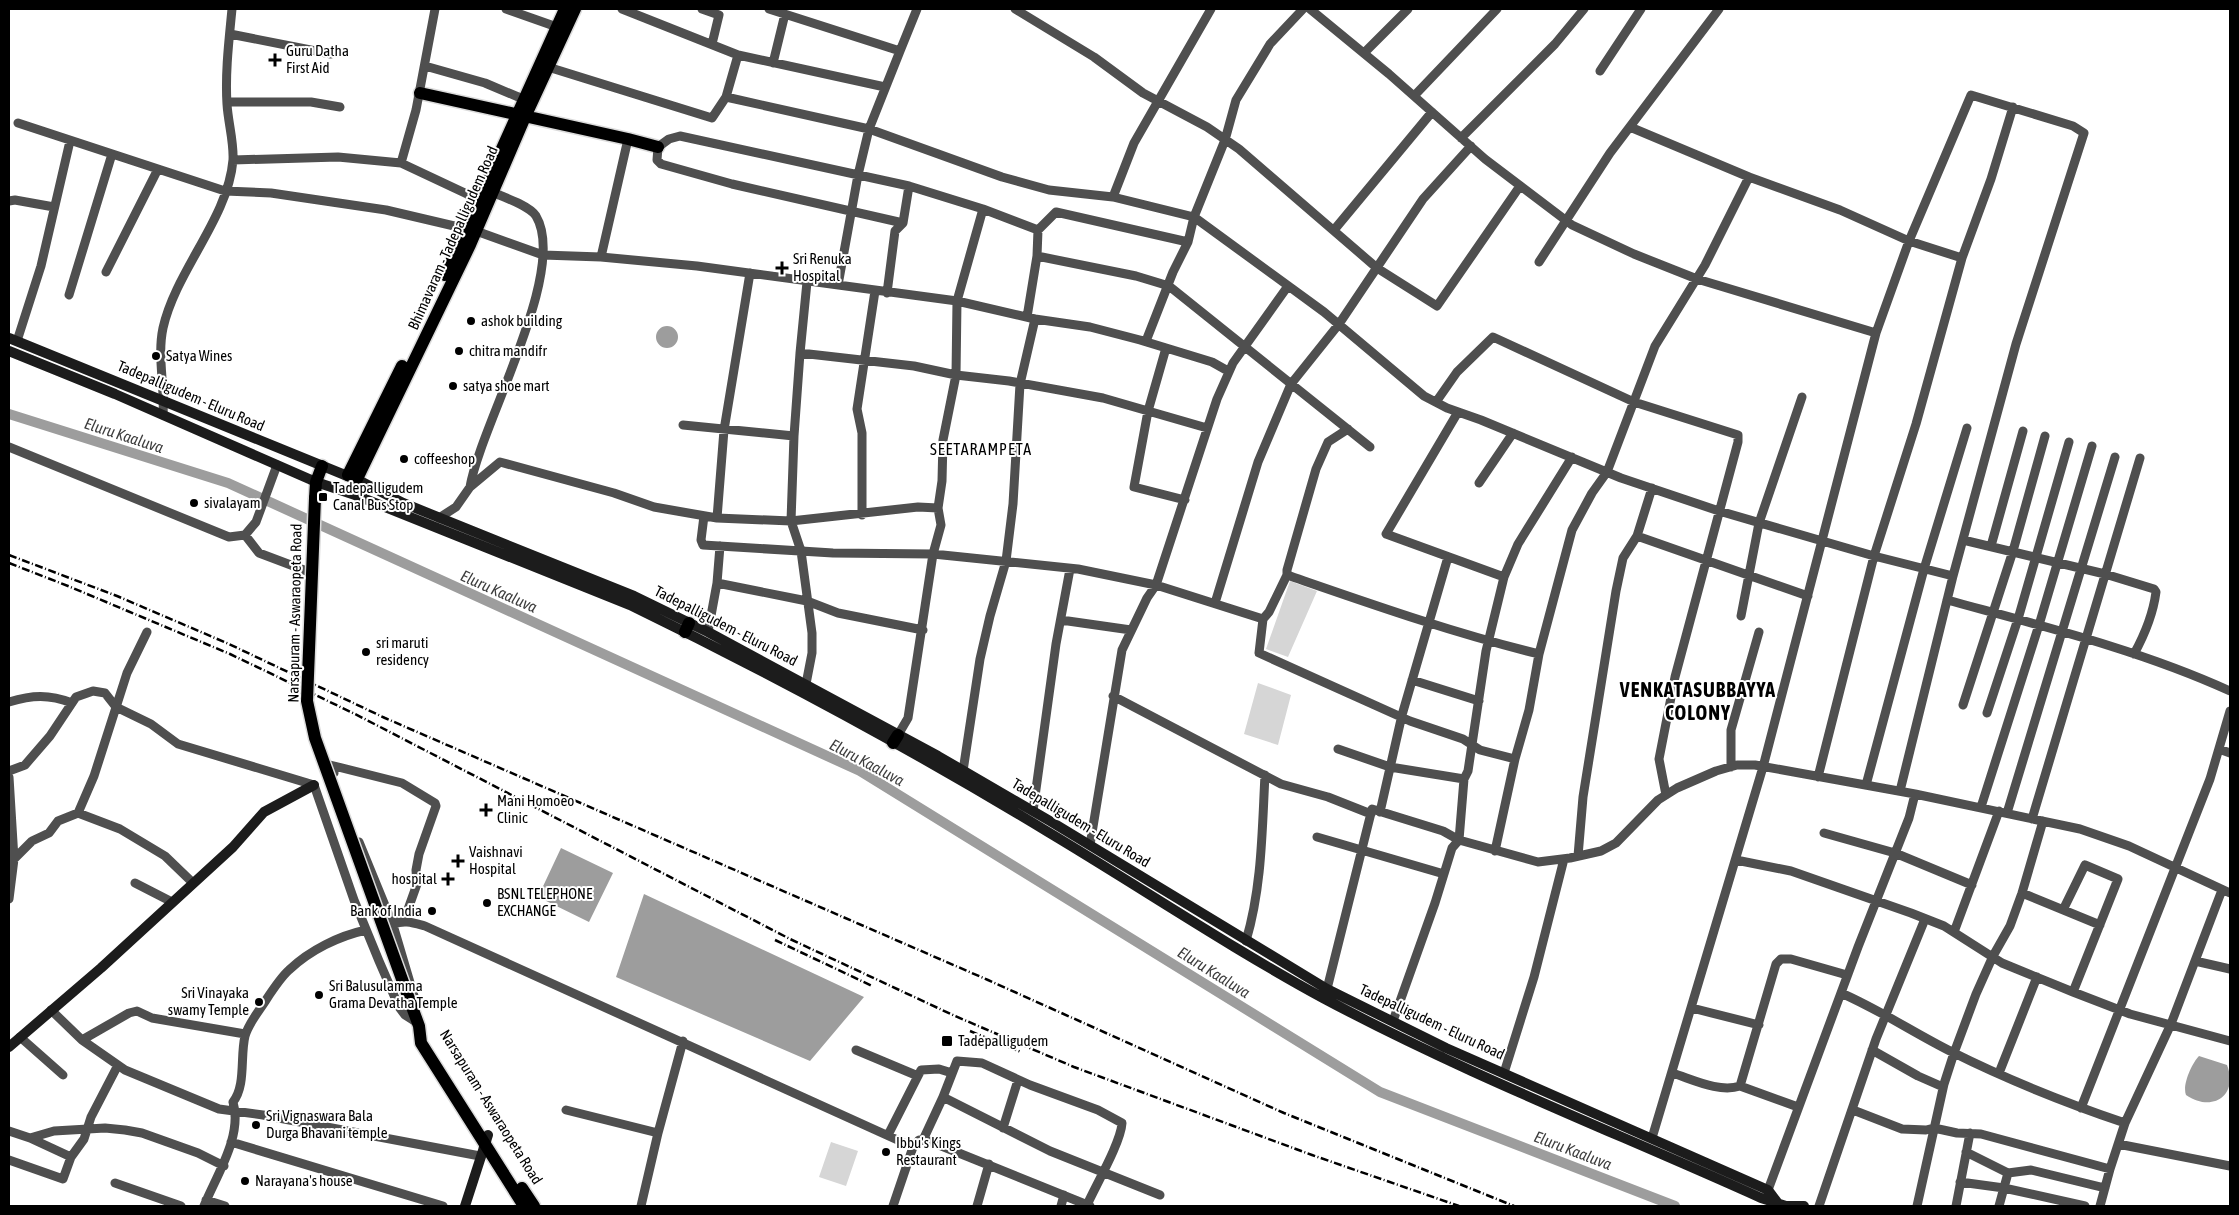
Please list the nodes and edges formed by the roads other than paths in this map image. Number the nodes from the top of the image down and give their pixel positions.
1 (232, 9) edge
2 (435, 9) edge
3 (506, 9) edge
4 (565, 9) edge
5 (575, 9) edge
6 (622, 9) edge
7 (702, 9) edge
8 (769, 9) edge
9 (918, 9) edge
10 (1015, 9) edge
11 (1211, 9) edge
12 (1303, 9) edge
13 (1310, 9) edge
14 (1328, 9) edge
15 (1408, 9) edge
16 (1497, 9) edge
17 (1584, 9) edge
18 (1641, 9) edge
19 (1719, 9) edge
20 (522, 12) edge
21 (785, 14) junction
22 (1320, 17) junction
23 (556, 27) junction
24 (230, 34) junction
25 (712, 44) junction
26 (900, 51) junction
27 (1364, 53) junction
28 (331, 54) dead end
29 (738, 55) junction
30 (773, 63) junction
31 (425, 66) junction
32 (548, 67) junction
33 (1600, 71) dead end
34 (886, 86) junction
35 (534, 87) junction
36 (420, 93) junction
37 (1414, 96) junction
38 (726, 97) junction
39 (523, 99) junction
40 (1159, 101) junction
41 (227, 102) junction
42 (340, 107) dead end
43 (2013, 107) junction
44 (1432, 112) junction
45 (521, 115) junction
46 (18, 124) dead end
47 (1630, 127) junction
48 (869, 129) junction
49 (1461, 138) junction
50 (628, 139) junction
51 (1226, 140) junction
52 (70, 141) junction
53 (1471, 146) junction
54 (658, 147) junction
55 (112, 154) junction
56 (233, 160) junction
57 (401, 163) junction
58 (158, 169) junction
59 (858, 176) junction
60 (1749, 177) junction
61 (910, 186) junction
62 (1520, 186) junction
63 (225, 191) junction
64 (488, 191) junction
65 (1113, 197) junction
66 (9, 201) edge
67 (479, 202) junction
68 (54, 207) junction
69 (984, 209) junction
70 (851, 212) junction
71 (1194, 218) junction
72 (1566, 220) junction
73 (903, 223) junction
74 (471, 230) junction
75 (1038, 230) junction
76 (1334, 230) junction
77 (1909, 241) junction
78 (1188, 242) junction
79 (543, 255) junction
80 (1037, 256) junction
81 (601, 257) junction
82 (1962, 258) junction
83 (1539, 262) dead end
84 (1378, 268) junction
85 (106, 272) dead end
86 (750, 273) junction
87 (1697, 279) junction
88 (807, 282) junction
89 (838, 285) junction
90 (1169, 286) junction
91 (1288, 286) junction
92 (875, 291) junction
93 (887, 293) junction
94 (69, 295) dead end
95 (957, 301) junction
96 (1031, 318) junction
97 (1339, 324) junction
98 (1876, 333) junction
99 (13, 339) edge
100 (1146, 342) junction
101 (1244, 347) junction
102 (1166, 348) junction
103 (9, 351) edge
104 (800, 353) junction
105 (866, 360) junction
106 (1228, 371) junction
107 (956, 375) junction
108 (1020, 384) junction
109 (1291, 384) junction
110 (1802, 397) dead end
111 (164, 402) junction
112 (1436, 402) junction
113 (1634, 402) junction
114 (1148, 411) junction
115 (1458, 412) junction
116 (163, 415) junction
117 (683, 425) dead end
118 (1207, 428) junction
119 (1967, 428) dead end
120 (1348, 429) junction
121 (724, 430) junction
122 (2022, 431) dead end
123 (1513, 433) junction
124 (794, 436) junction
125 (2045, 436) dead end
126 (2069, 442) dead end
127 (1370, 446) dead end
128 (2092, 446) dead end
129 (9, 448) edge
130 (2115, 457) dead end
131 (1572, 458) junction
132 (2140, 458) dead end
133 (278, 465) junction
134 (322, 466) junction
135 (1607, 472) junction
136 (356, 479) junction
137 (316, 482) junction
138 (1479, 483) dead end
139 (470, 487) junction
140 (1652, 488) junction
141 (355, 495) junction
142 (1185, 500) junction
143 (938, 508) junction
144 (1719, 511) junction
145 (862, 515) junction
146 (704, 516) junction
147 (439, 518) junction
148 (717, 518) junction
149 (792, 521) junction
150 (1759, 523) junction
151 (245, 535) junction
152 (1637, 536) junction
153 (1963, 540) junction
154 (1822, 542) junction
155 (720, 546) junction
156 (1991, 546) junction
157 (801, 551) junction
158 (2013, 552) junction
159 (933, 554) junction
160 (1448, 556) junction
161 (1874, 556) junction
162 (2036, 558) junction
163 (1707, 560) junction
164 (1006, 561) junction
165 (2057, 563) junction
166 (1070, 568) junction
167 (1924, 569) junction
168 (2082, 569) junction
169 (312, 573) junction
170 (2105, 574) junction
171 (1287, 575) junction
172 (1750, 576) junction
173 (1953, 576) junction
174 (1504, 577) junction
175 (716, 583) junction
176 (1156, 585) junction
177 (1808, 596) junction
178 (1947, 600) junction
179 (807, 601) junction
180 (1215, 603) junction
181 (1995, 613) junction
182 (1741, 616) dead end
183 (1263, 619) junction
184 (2018, 619) junction
185 (1061, 620) junction
186 (1427, 623) junction
187 (2039, 625) junction
188 (687, 628) junction
189 (923, 630) junction
190 (1131, 630) junction
191 (147, 632) dead end
192 (708, 632) junction
193 (1759, 632) dead end
194 (2063, 632) junction
195 (2085, 639) junction
196 (1488, 642) junction
197 (1539, 654) junction
198 (2134, 654) junction
199 (1412, 680) junction
200 (806, 684) junction
201 (2230, 691) edge
202 (1113, 696) junction
203 (1479, 701) junction
204 (9, 702) edge
205 (72, 703) junction
206 (1963, 706) dead end
207 (116, 707) junction
208 (2230, 711) edge
209 (1987, 713) dead end
210 (1402, 715) junction
211 (896, 739) junction
212 (1472, 746) junction
213 (1338, 749) dead end
214 (2219, 749) junction
215 (2230, 753) edge
216 (1515, 758) junction
217 (1390, 767) junction
218 (1731, 767) junction
219 (1763, 767) junction
220 (963, 771) junction
221 (9, 772) edge
222 (1265, 775) junction
223 (9, 777) edge
224 (1818, 778) junction
225 (1464, 779) junction
226 (314, 785) junction
227 (1866, 785) junction
228 (1900, 791) junction
229 (1915, 794) junction
230 (1666, 795) junction
231 (1981, 807) junction
232 (1033, 811) junction
233 (2003, 812) junction
234 (78, 813) junction
235 (1375, 813) junction
236 (2032, 819) junction
237 (2043, 821) junction
238 (1824, 833) dead end
239 (1317, 837) dead end
240 (1458, 840) junction
241 (1090, 845) junction
242 (1362, 849) junction
243 (1495, 851) junction
244 (1895, 853) junction
245 (1578, 856) junction
246 (11, 859) edge
247 (1564, 859) junction
248 (1736, 860) junction
249 (2175, 868) junction
250 (1444, 874) junction
251 (135, 883) dead end
252 (193, 883) junction
253 (1972, 885) junction
254 (2226, 891) edge
255 (2022, 893) junction
256 (9, 899) edge
257 (1876, 901) junction
258 (172, 902) junction
259 (2063, 910) junction
260 (1925, 919) junction
261 (395, 924) junction
262 (2100, 925) junction
263 (366, 930) junction
264 (1954, 932) junction
265 (1246, 941) junction
266 (1992, 956) junction
267 (2195, 960) junction
268 (2230, 969) edge
269 (1847, 975) junction
270 (2037, 977) junction
271 (1327, 989) junction
272 (2073, 992) junction
273 (1841, 993) junction
274 (1692, 1008) junction
275 (2120, 1009) junction
276 (51, 1010) junction
277 (1885, 1014) junction
278 (1393, 1020) junction
279 (418, 1024) junction
280 (2171, 1024) junction
281 (1759, 1025) junction
282 (245, 1034) junction
283 (20, 1037) junction
284 (82, 1040) junction
285 (682, 1041) junction
286 (2230, 1041) edge
287 (9, 1047) edge
288 (856, 1050) dead end
289 (1872, 1050) junction
290 (1954, 1053) junction
291 (118, 1065) junction
292 (1672, 1072) junction
293 (952, 1073) junction
294 (1504, 1073) junction
295 (1999, 1073) junction
296 (63, 1075) dead end
297 (918, 1076) junction
298 (1018, 1080) junction
299 (1740, 1086) junction
300 (1943, 1087) junction
301 (943, 1097) junction
302 (1798, 1107) junction
303 (2081, 1108) junction
304 (566, 1110) dead end
305 (1853, 1110) junction
306 (236, 1112) junction
307 (2125, 1124) junction
308 (1003, 1128) junction
309 (1934, 1128) junction
310 (89, 1129) junction
311 (9, 1131) edge
312 (658, 1132) junction
313 (1970, 1133) junction
314 (888, 1135) junction
315 (30, 1138) junction
316 (1652, 1138) junction
317 (923, 1140) junction
318 (231, 1142) junction
319 (2118, 1144) junction
320 (484, 1145) junction
321 (913, 1147) junction
322 (1966, 1152) junction
323 (71, 1158) junction
324 (9, 1160) edge
325 (990, 1164) junction
326 (224, 1166) junction
327 (2230, 1166) edge
328 (2110, 1168) junction
329 (1102, 1172) junction
330 (2008, 1173) junction
331 (1960, 1182) junction
332 (116, 1183) dead end
333 (2004, 1188) junction
334 (2105, 1188) junction
335 (1768, 1190) junction
336 (1160, 1194) dead end
337 (1064, 1195) junction
338 (205, 1203) edge
339 (1782, 1205) edge
340 (181, 1206) edge
341 (225, 1206) edge
342 (444, 1206) edge
343 (465, 1206) edge
344 (524, 1206) edge
345 (534, 1206) edge
346 (641, 1206) edge
347 (893, 1206) edge
348 (978, 1206) edge
349 (1061, 1206) edge
350 (1089, 1206) edge
351 (1804, 1206) edge
352 (1819, 1206) edge
353 (1917, 1206) edge
354 (1956, 1206) edge
355 (1998, 1206) edge
356 (2085, 1206) edge
357 (2100, 1206) edge

1 - 24 street
2 - 31 street
3 - 20 street
4 - 23 main road
5 - 32 main road
6 - 25 street
7 - 25 street
8 - 21 street
9 - 26 street
10 - 40 street
11 - 40 street
12 - 51 street
13 - 22 street
14 - 22 street
15 - 27 street
16 - 37 street
17 - 49 street
18 - 33 street
19 - 47 street
20 - 23 street
21 - 26 street
21 - 30 street
22 - 27 street
23 - 35 main road
24 - 28 street
24 - 41 street
25 - 29 street
26 - 34 street
27 - 37 street
29 - 30 street
29 - 38 street
30 - 34 street
31 - 36 street
31 - 39 street
32 - 35 main road
32 - 38 street
34 - 48 street
35 - 39 main road
35 - 45 main road
36 - 45 main road
36 - 57 street
37 - 44 street
38 - 48 street
39 - 45 main road
40 - 51 street
40 - 65 street
41 - 42 street
41 - 56 street
43 - 77 street
43 - 82 street
43 - 153 street
44 - 49 street
44 - 76 street
45 - 50 main road
45 - 64 main road
46 - 52 street
47 - 60 street
47 - 72 street
48 - 59 street
48 - 65 street
49 - 53 street
50 - 54 main road
50 - 81 street
51 - 71 street
51 - 76 street
52 - 55 street
52 - 68 street
53 - 62 street
53 - 84 street
54 - 59 street
54 - 70 street
55 - 58 street
55 - 94 street
56 - 57 street
56 - 63 street
57 - 67 street
58 - 63 street
58 - 85 street
59 - 61 street
59 - 70 street
60 - 77 street
60 - 87 street
61 - 69 street
61 - 73 street
62 - 72 street
62 - 84 street
63 - 74 street
63 - 111 street
64 - 67 main road
64 - 74 main road, Bhimavaram - Tadepalligudem Road
64 - 79 street
65 - 71 street
66 - 68 street
67 - 74 main road
68 - 99 street
69 - 75 street
69 - 95 street
70 - 73 street
70 - 89 street
71 - 78 street
71 - 91 street
72 - 83 street
72 - 87 street
73 - 93 street
74 - 79 street
74 - 136 main road, Bhimavaram - Tadepalligudem Road
75 - 78 street
75 - 80 street
76 - 84 street
77 - 82 street
77 - 98 street
78 - 90 street
79 - 81 street
79 - 139 street
80 - 90 street
80 - 96 street
81 - 86 street
82 - 161 street
84 - 97 street
86 - 88 street
86 - 121 street
87 - 98 street
87 - 113 street
88 - 89 street
88 - 104 street
89 - 92 street
90 - 100 street
90 - 101 street
91 - 97 street
91 - 101 street
92 - 93 street
92 - 105 street
93 - 95 street
95 - 96 street
95 - 107 street
96 - 100 street
96 - 108 street
97 - 109 street
97 - 112 street
98 - 154 street
99 - 111 main road, Tadepalligudem - Eluru Road
100 - 102 street
101 - 106 street
101 - 109 street
102 - 106 street
102 - 114 street
103 - 116 main road, Tadepalligudem - Eluru Road
104 - 105 street
104 - 124 street
105 - 107 street
105 - 145 street
106 - 118 street
107 - 108 street
107 - 143 street
108 - 114 street
108 - 164 street
109 - 120 street
109 - 180 street
110 - 150 street
111 - 116 street
111 - 134 main road, Tadepalligudem - Eluru Road
112 - 113 street
112 - 115 street
113 - 135 street
113 - 144 street
114 - 118 street
114 - 142 street
115 - 123 street
115 - 160 street
116 - 133 main road, Tadepalligudem - Eluru Road
117 - 121 street
118 - 142 street
119 - 167 street
120 - 127 street
120 - 171 street
121 - 124 street
121 - 148 street
122 - 156 street
123 - 131 street
123 - 138 street
124 - 149 street
125 - 158 street
126 - 162 street
128 - 165 street
129 - 151 street
130 - 168 street
131 - 135 street
131 - 174 street
132 - 170 street
133 - 137 main road, Tadepalligudem - Eluru Road
133 - 151 street
134 - 136 main road, Tadepalligudem - Eluru Road
134 - 137 main road, Narsapuram - Aswaraopeta Road
135 - 140 street
135 - 197 street
136 - 141 main road
136 - 147 main road, Tadepalligudem - Eluru Road
137 - 141 main road, Tadepalligudem - Eluru Road
137 - 169 main road, Narsapuram - Aswaraopeta Road, bridge
139 - 146 street
139 - 147 street
140 - 144 street
140 - 152 street
141 - 188 main road, Tadepalligudem - Eluru Road
142 - 176 street
143 - 145 street
143 - 159 street
144 - 150 street
144 - 163 street
145 - 149 street
146 - 148 street
146 - 155 street
147 - 188 main road, Tadepalligudem - Eluru Road
148 - 149 street
149 - 157 street
150 - 154 street
150 - 172 street
151 - 169 street
152 - 163 street
152 - 245 street
153 - 156 street
153 - 173 street
154 - 161 street
154 - 177 street
155 - 157 street
155 - 175 street
156 - 158 street
157 - 159 street
157 - 179 street
158 - 162 street
158 - 181 street
159 - 164 street
159 - 189 street
160 - 174 street
160 - 186 street
161 - 167 street
161 - 224 street
162 - 165 street
162 - 184 street
163 - 172 street
163 - 230 street
164 - 166 street
164 - 220 street
165 - 168 street
165 - 187 street
166 - 176 street
166 - 185 street
167 - 173 street
167 - 227 street
168 - 170 street
168 - 194 street
169 - 279 main road, Narsapuram - Aswaraopeta Road, bridge
170 - 195 street
170 - 198 street
171 - 183 street
171 - 186 street
172 - 177 street
172 - 182 street
173 - 178 street
174 - 196 street
175 - 179 street
175 - 192 street
176 - 180 street
176 - 190 street
177 - 219 street
178 - 181 street
178 - 228 street
179 - 189 street
179 - 200 street
180 - 183 street
181 - 184 street
181 - 206 street
183 - 210 street
184 - 187 street
184 - 209 street
185 - 190 street
185 - 232 street
186 - 196 street
186 - 199 street
187 - 194 street
187 - 231 street
188 - 192 main road, Tadepalligudem - Eluru Road
188 - 211 main road, Tadepalligudem - Eluru Road
189 - 211 street
190 - 202 street
191 - 207 street
192 - 200 main road, Tadepalligudem - Eluru Road
193 - 218 street
194 - 195 street
194 - 233 street
195 - 198 street
195 - 236 street
196 - 197 street
196 - 203 street
197 - 216 street
198 - 201 street
199 - 203 street
199 - 210 street
200 - 211 main road, Tadepalligudem - Eluru Road
202 - 222 street
202 - 241 street
203 - 212 street
204 - 205 street
205 - 207 street
205 - 221 street
207 - 226 street
207 - 234 street
208 - 214 street
210 - 212 street
210 - 217 street
211 - 220 main road, Tadepalligudem - Eluru Road
211 - 339 main road, Tadepalligudem - Eluru Road
212 - 216 street
212 - 225 street
213 - 217 street
214 - 215 street
214 - 249 street
216 - 243 street
217 - 225 street
217 - 235 street
218 - 219 street
218 - 230 street
219 - 224 street
219 - 248 street
220 - 232 main road, Tadepalligudem - Eluru Road
222 - 235 street
222 - 265 street
223 - 246 street
224 - 227 street
225 - 240 street
226 - 252 main road
226 - 263 street
227 - 228 street
228 - 229 street
229 - 231 street
229 - 244 street
230 - 245 street
231 - 233 street
232 - 241 main road, Tadepalligudem - Eluru Road
233 - 236 street
233 - 253 street
234 - 246 street
234 - 252 street
235 - 240 street
235 - 242 street
236 - 237 street
237 - 249 street
237 - 255 street
238 - 244 street
239 - 242 street
240 - 243 street
240 - 250 street
241 - 265 main road, Tadepalligudem - Eluru Road
242 - 250 street
242 - 271 street
243 - 247 street
244 - 253 street
244 - 257 street
245 - 247 street
246 - 256 street
247 - 294 street
248 - 257 street
248 - 274 street
249 - 254 street
249 - 275 street
250 - 278 street
251 - 258 street
252 - 258 main road
253 - 264 street
254 - 267 street
255 - 259 street
255 - 266 street
257 - 260 street
257 - 269 street
258 - 276 main road
259 - 262 street
259 - 262 street
260 - 264 street
260 - 277 street
261 - 261 street
261 - 279 street
261 - 285 street
262 - 272 street
263 - 279 street
263 - 282 street
264 - 266 street
265 - 271 main road, Tadepalligudem - Eluru Road
266 - 270 street
266 - 290 street
267 - 268 street
267 - 280 street
269 - 273 street
269 - 281 street
270 - 272 street
270 - 295 street
271 - 278 main road, Tadepalligudem - Eluru Road
272 - 275 street
273 - 277 street
273 - 302 street
274 - 281 street
274 - 292 street
275 - 280 street
275 - 303 street
276 - 283 main road
276 - 284 street
277 - 289 street
277 - 290 street
278 - 294 main road, Tadepalligudem - Eluru Road
279 - 320 main road, Narsapuram - Aswaraopeta Road
280 - 286 street
280 - 307 street
281 - 299 street
282 - 284 street
282 - 306 street
283 - 287 main road
283 - 296 street
284 - 291 street
285 - 312 street
285 - 314 street
288 - 297 street
289 - 300 street
289 - 305 street
290 - 295 street
290 - 300 street
291 - 306 street
291 - 310 street
292 - 299 street
292 - 316 street
293 - 297 street
293 - 298 street
293 - 301 street
294 - 316 main road, Tadepalligudem - Eluru Road
295 - 303 street
297 - 314 street
298 - 308 street
298 - 329 street
299 - 302 street
300 - 309 street
301 - 308 street
301 - 317 street
302 - 335 street
303 - 307 street
304 - 312 street
305 - 309 street
305 - 352 street
306 - 318 street
306 - 320 street
307 - 319 street
308 - 329 street
309 - 313 street
309 - 353 street
310 - 315 street
310 - 323 street
310 - 326 street
311 - 315 street
312 - 346 street
313 - 322 street
313 - 328 street
314 - 321 street
315 - 323 street
316 - 335 main road, Tadepalligudem - Eluru Road
317 - 321 street
317 - 325 street
318 - 326 street
318 - 342 street
319 - 327 street
319 - 328 street
320 - 343 main road
320 - 344 main road, Narsapuram - Aswaraopeta Road
320 - 345 main road, Narsapuram - Aswaraopeta Road
321 - 347 street
322 - 330 street
322 - 331 street
323 - 324 street
325 - 337 street
325 - 348 street
326 - 338 street
328 - 334 street
329 - 336 street
329 - 350 street
330 - 333 street
330 - 334 street
331 - 333 street
331 - 354 street
332 - 340 street
333 - 355 street
333 - 356 street
334 - 357 street
335 - 339 main road, Tadepalligudem - Eluru Road
337 - 349 street
337 - 350 street
338 - 341 street
339 - 351 main road, Tadepalligudem - Eluru Road

